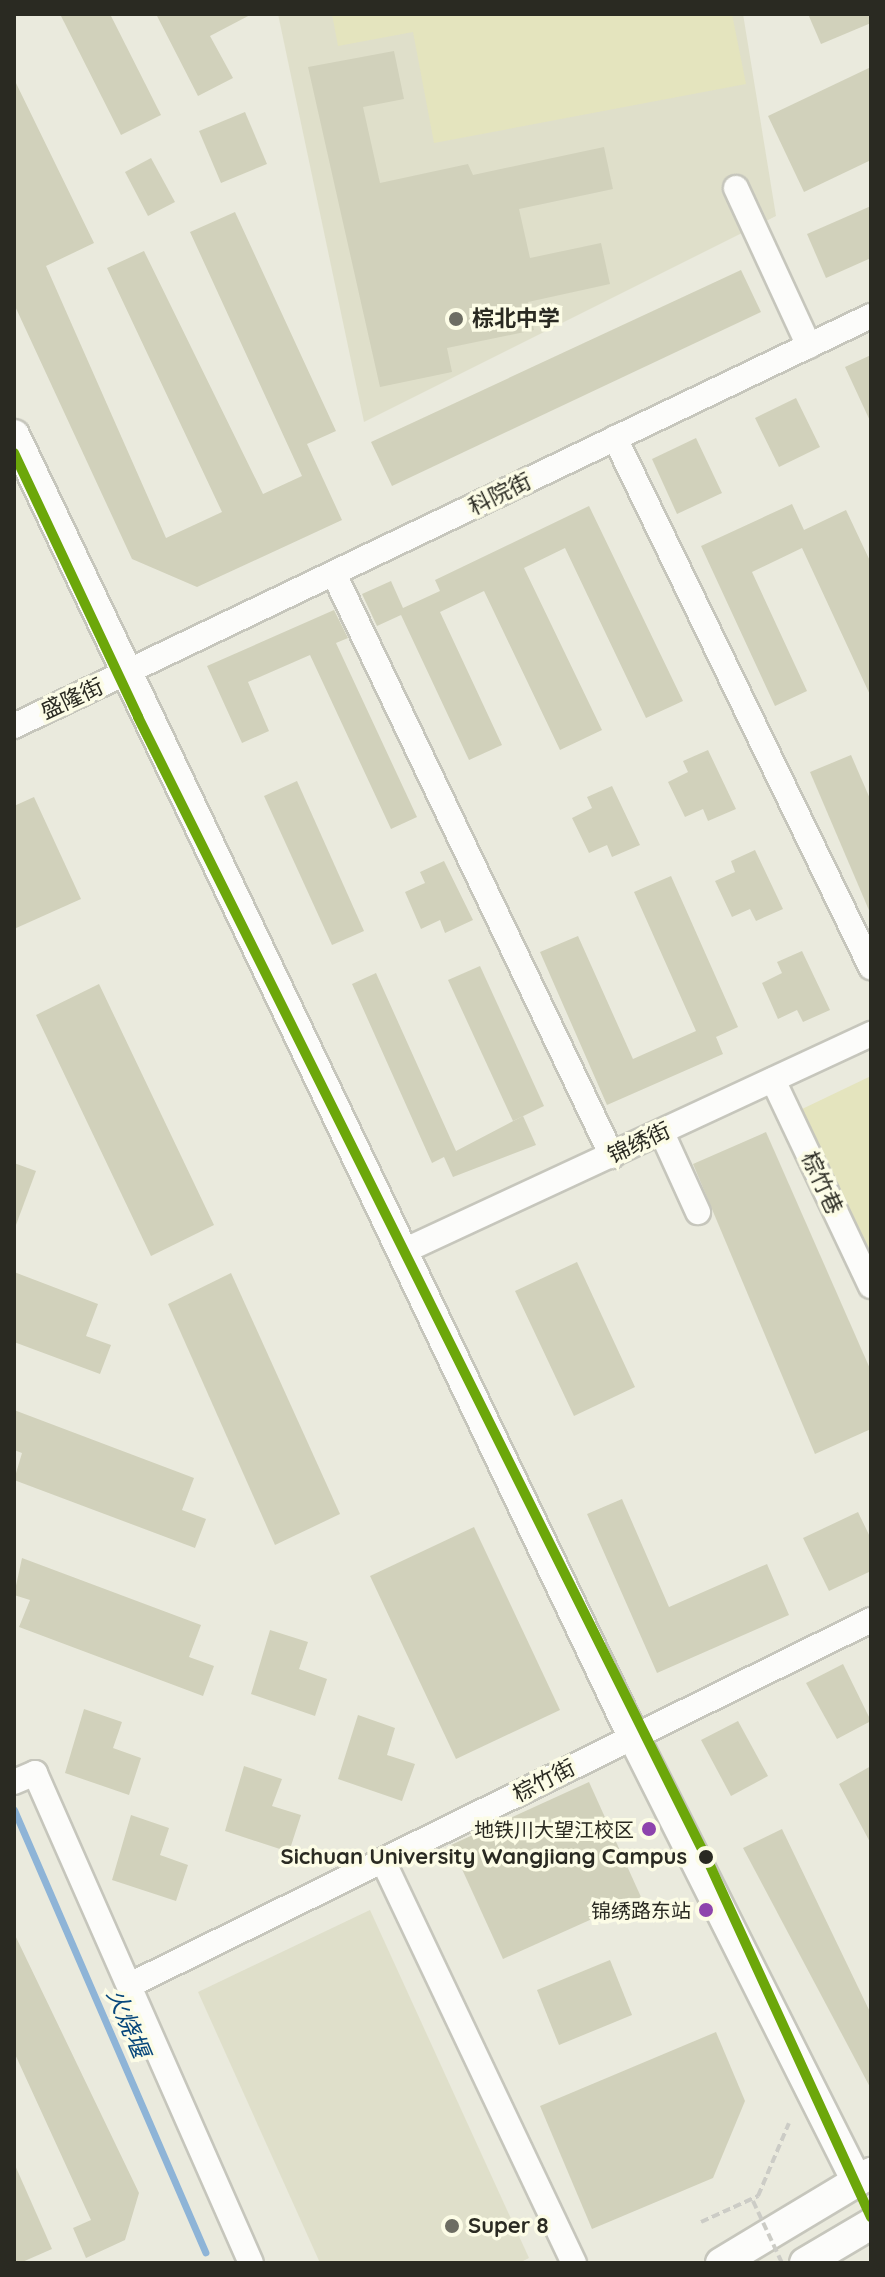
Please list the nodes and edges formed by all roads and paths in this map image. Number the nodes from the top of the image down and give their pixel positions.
1 (736, 188) dead end
2 (871, 316) edge
3 (809, 346) junction
4 (14, 435) edge
5 (615, 438) junction
6 (334, 574) junction
7 (129, 671) junction
8 (14, 726) edge
9 (871, 967) edge
10 (871, 1034) edge
11 (773, 1080) junction
12 (662, 1133) junction
13 (612, 1156) junction
14 (698, 1212) dead end
15 (406, 1250) junction
16 (871, 1286) edge
17 (871, 1620) edge
18 (633, 1736) junction
19 (25, 1778) edge
20 (384, 1863) junction
21 (130, 1985) junction
22 (789, 2123) dead end
23 (863, 2176) edge
24 (753, 2201) junction
25 (701, 2222) dead end
26 (871, 2224) edge
27 (251, 2263) edge
28 (574, 2263) edge
29 (721, 2263) edge
30 (782, 2263) edge
31 (805, 2263) edge

1 - 3 street
2 - 3 street, 科院街
3 - 5 street, 科院街
4 - 7 main road
5 - 6 street, 科院街
5 - 9 street
6 - 7 street, 科院街
6 - 13 street
7 - 8 street, 盛隆街
7 - 15 main road
10 - 11 street, 锦绣街
11 - 12 street, 锦绣街
11 - 16 street, 棕竹巷
12 - 13 street, 锦绣街
12 - 14 street
13 - 15 street, 锦绣街
15 - 18 main road
17 - 18 street, 棕竹街
18 - 20 street, 棕竹街
18 - 23 main road
19 - 21 street
20 - 21 street, 棕竹街
20 - 28 street
21 - 27 street
22 - 24 path
23 - 29 main road
24 - 25 path
24 - 30 path, bridge
26 - 31 main road

